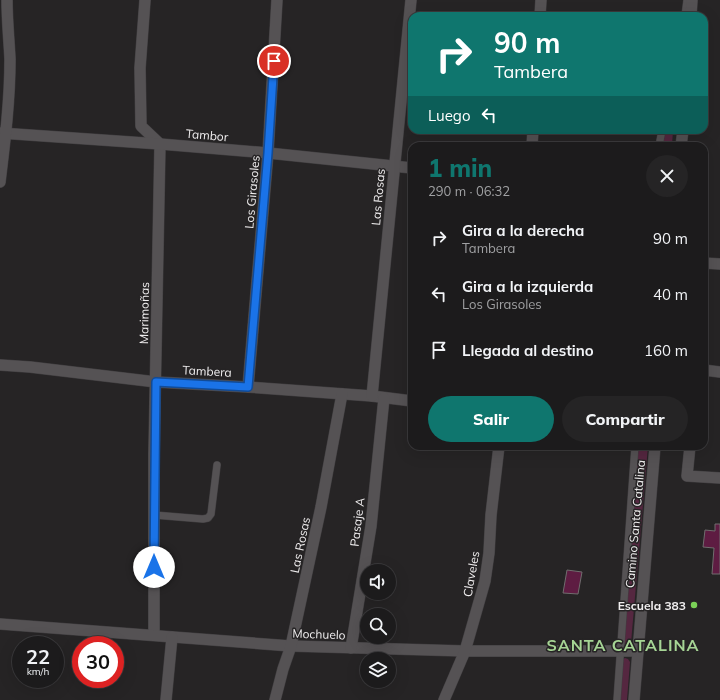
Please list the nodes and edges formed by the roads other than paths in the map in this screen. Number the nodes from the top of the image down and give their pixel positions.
1 (7, 0) edge
2 (145, 0) edge
3 (277, 0) edge
4 (411, 0) edge
5 (541, 0) edge
6 (687, 0) edge
7 (692, 0) edge
8 (410, 12) edge
9 (540, 12) edge
10 (686, 12) edge
11 (691, 12) edge
12 (408, 29) edge
13 (3, 133) edge
14 (160, 144) junction
15 (268, 153) junction
16 (394, 167) junction
17 (408, 168) edge
18 (0, 182) edge
19 (708, 263) edge
20 (720, 264) edge
21 (0, 365) edge
22 (708, 370) edge
23 (720, 372) edge
24 (156, 382) junction
25 (248, 387) junction
26 (342, 394) junction
27 (372, 396) junction
28 (384, 398) junction
29 (408, 401) edge
30 (499, 450) edge
31 (635, 450) edge
32 (655, 450) edge
33 (690, 450) edge
34 (217, 465) dead end
35 (720, 478) edge
36 (154, 515) junction
37 (0, 624) edge
38 (154, 635) junction
39 (172, 637) junction
40 (291, 646) junction
41 (351, 648) junction
42 (465, 651) junction
43 (621, 651) junction
44 (638, 651) junction
45 (166, 700) edge
46 (275, 700) edge
47 (444, 700) edge
48 (617, 700) edge
49 (634, 700) edge

1 - 13 street
2 - 14 street
3 - 15 street, Los Girasoles
4 - 8 street, Las Rosas
5 - 9 street
6 - 10 lane
7 - 11 street
12 - 16 street, Las Rosas
13 - 14 street, Tambor
13 - 18 street
14 - 15 street, Tambor
14 - 24 street, Marimoñas
15 - 16 street, Tambor
15 - 25 street, Los Girasoles
16 - 17 street, Tambor
16 - 27 street, Las Rosas
19 - 20 street
21 - 24 street, Tambera
22 - 23 street
24 - 25 street, Tambera
24 - 36 street, Marimoñas
25 - 26 street, Tambera
26 - 27 street, Tambera
26 - 40 street, Las Rosas
27 - 28 street, Tambera
28 - 29 street, Tambera
28 - 41 street, Pasaje A
30 - 42 street, Claveles
31 - 43 lane
32 - 44 street, Camino Santa Catalina
33 - 35 street
34 - 36 lane
36 - 38 street, Marimoñas
37 - 38 street, Mochuelo
38 - 39 street, Mochuelo
39 - 40 street, Mochuelo
39 - 45 street
40 - 41 street, Mochuelo
40 - 46 street, Las Rosas
41 - 42 street, Mochuelo
42 - 43 street, Mochuelo
42 - 47 street, Claveles
43 - 44 street, Mochuelo
43 - 48 lane
44 - 49 street, Camino Santa Catalina

